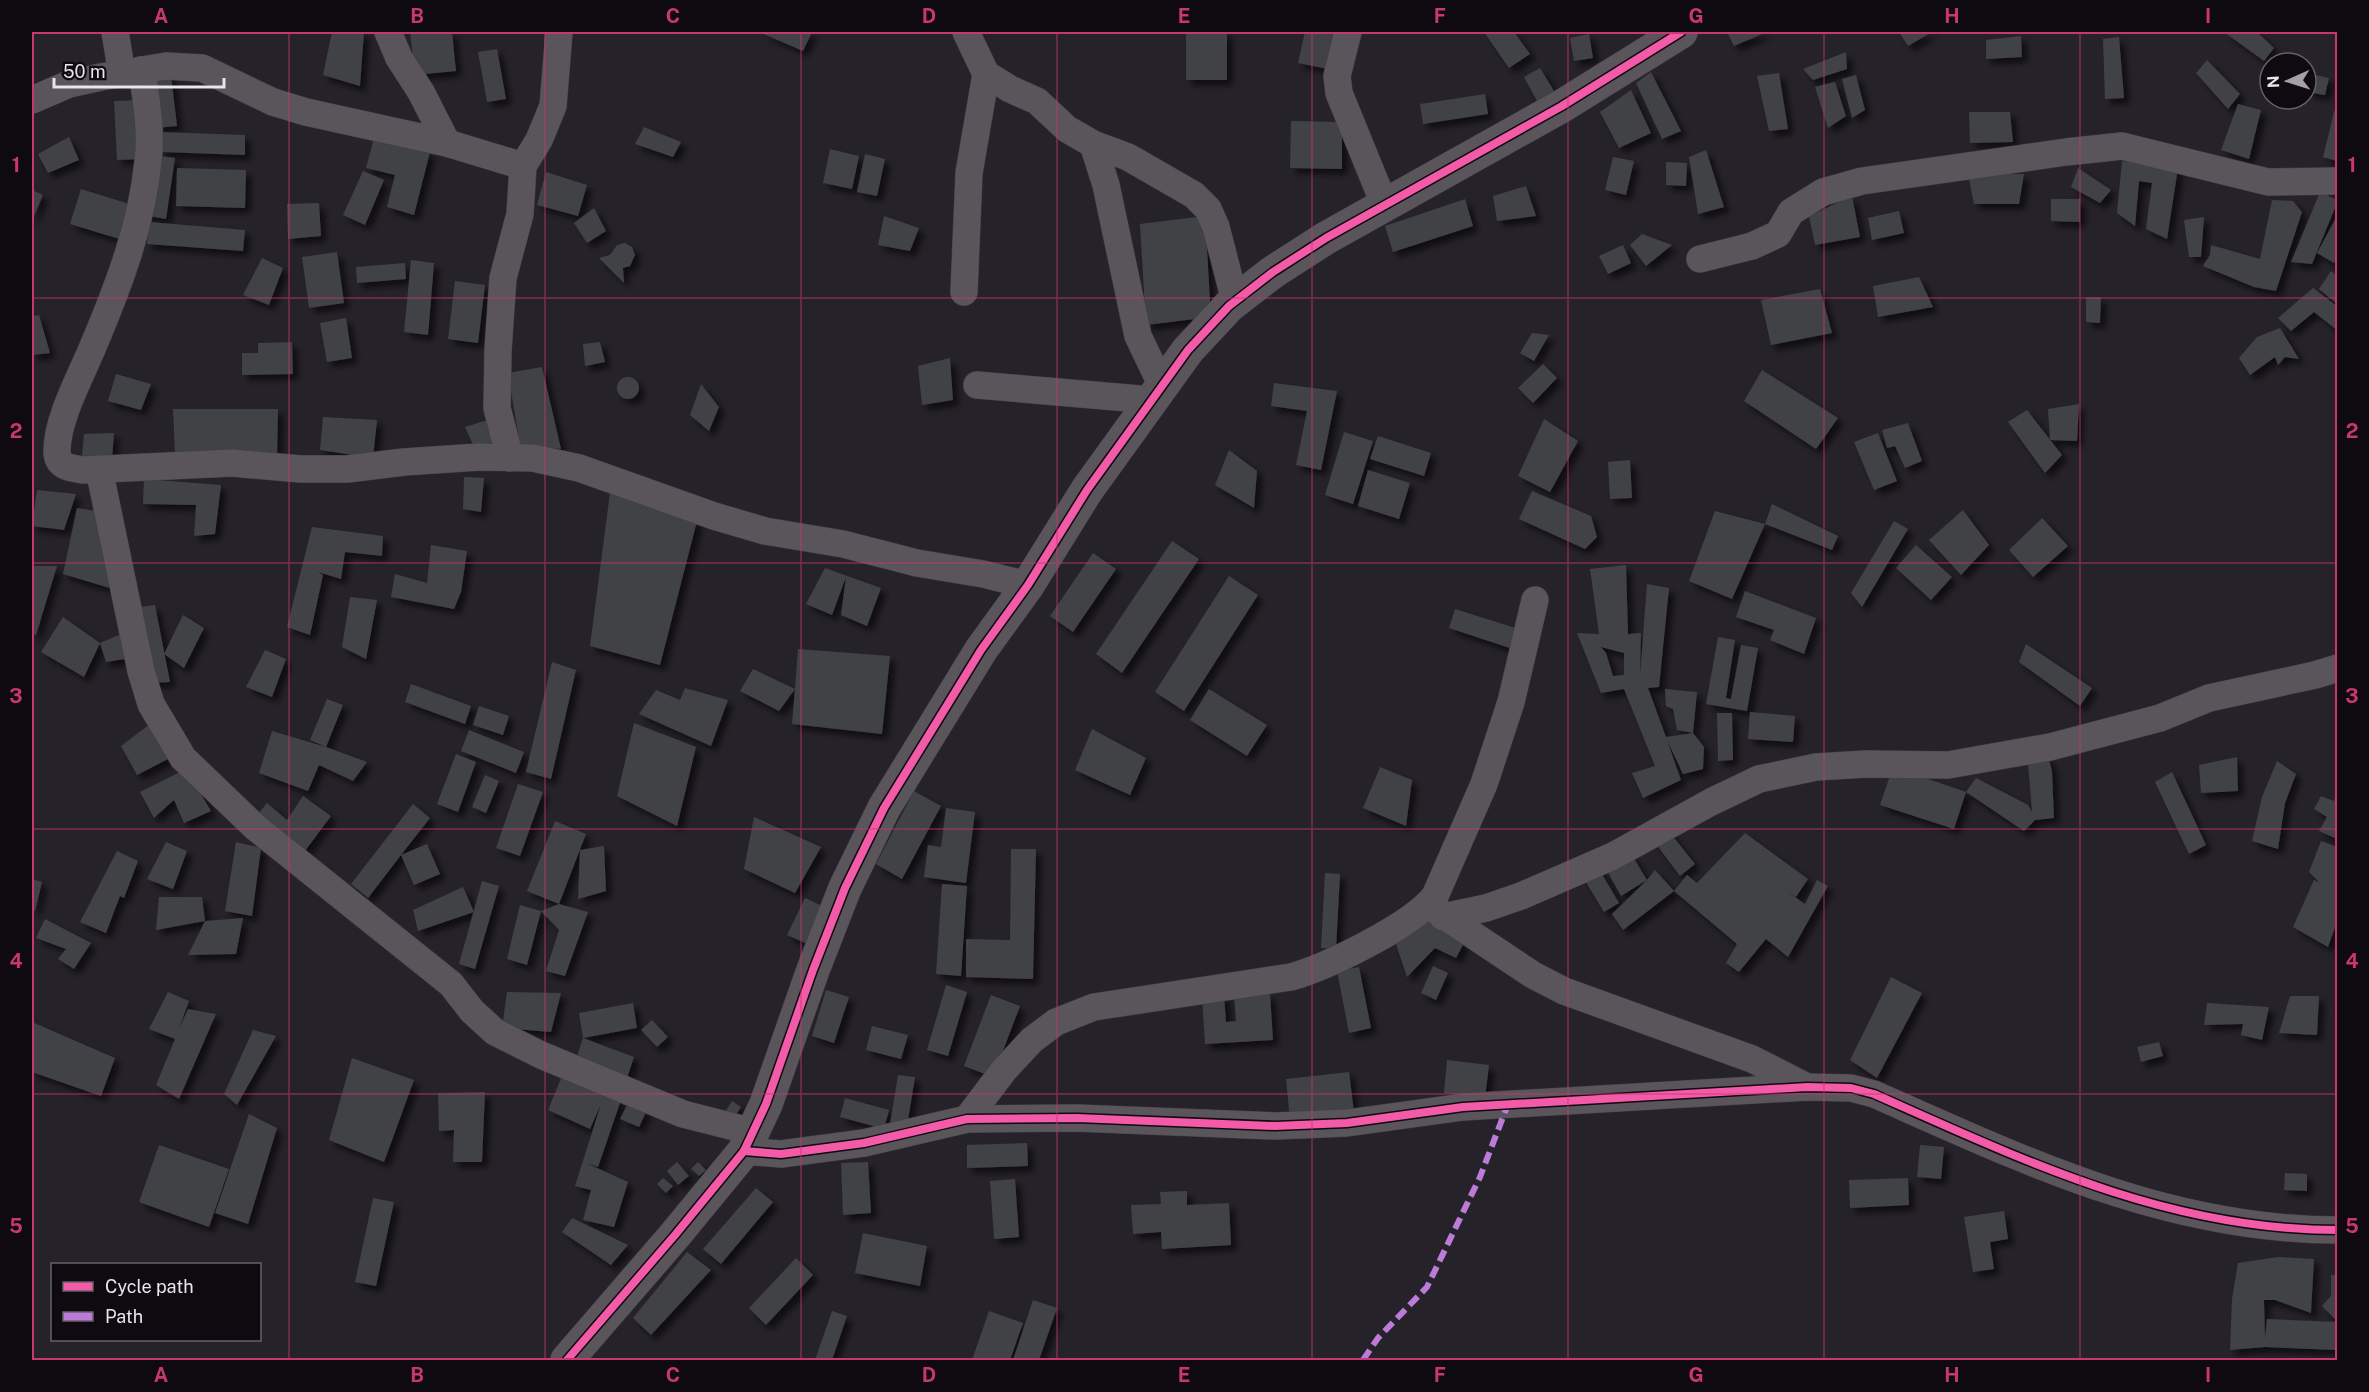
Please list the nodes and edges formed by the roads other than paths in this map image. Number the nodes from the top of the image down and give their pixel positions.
1 (115, 32) edge
2 (388, 32) edge
3 (559, 32) edge
4 (966, 32) edge
5 (1348, 32) edge
6 (1681, 32) edge
7 (132, 72) junction
8 (986, 74) junction
9 (32, 100) edge
10 (447, 144) junction
11 (1093, 144) junction
12 (523, 166) junction
13 (2337, 181) edge
14 (1385, 206) junction
15 (1700, 259) dead end
16 (964, 292) dead end
17 (1235, 301) junction
18 (977, 385) dead end
19 (1156, 393) junction
20 (510, 458) junction
21 (99, 469) junction
22 (1028, 585) junction
23 (1535, 600) dead end
24 (2337, 668) edge
25 (1436, 910) junction
26 (1807, 1087) junction
27 (968, 1119) junction
28 (749, 1141) junction
29 (2337, 1230) edge
30 (567, 1360) edge

1 - 7 street
2 - 10 street
3 - 12 street
4 - 8 street
5 - 14 street
6 - 14 street
7 - 9 street
7 - 10 street
7 - 21 street
8 - 11 street
8 - 16 street
10 - 12 street
11 - 17 street
11 - 19 street
12 - 20 street
13 - 15 street
14 - 17 street
17 - 19 street
18 - 19 street
19 - 22 street
20 - 21 street
20 - 22 street
21 - 28 street
22 - 28 street
23 - 25 street
24 - 25 street
25 - 26 street
25 - 27 street
26 - 27 street
26 - 29 street
27 - 28 street
28 - 30 street

